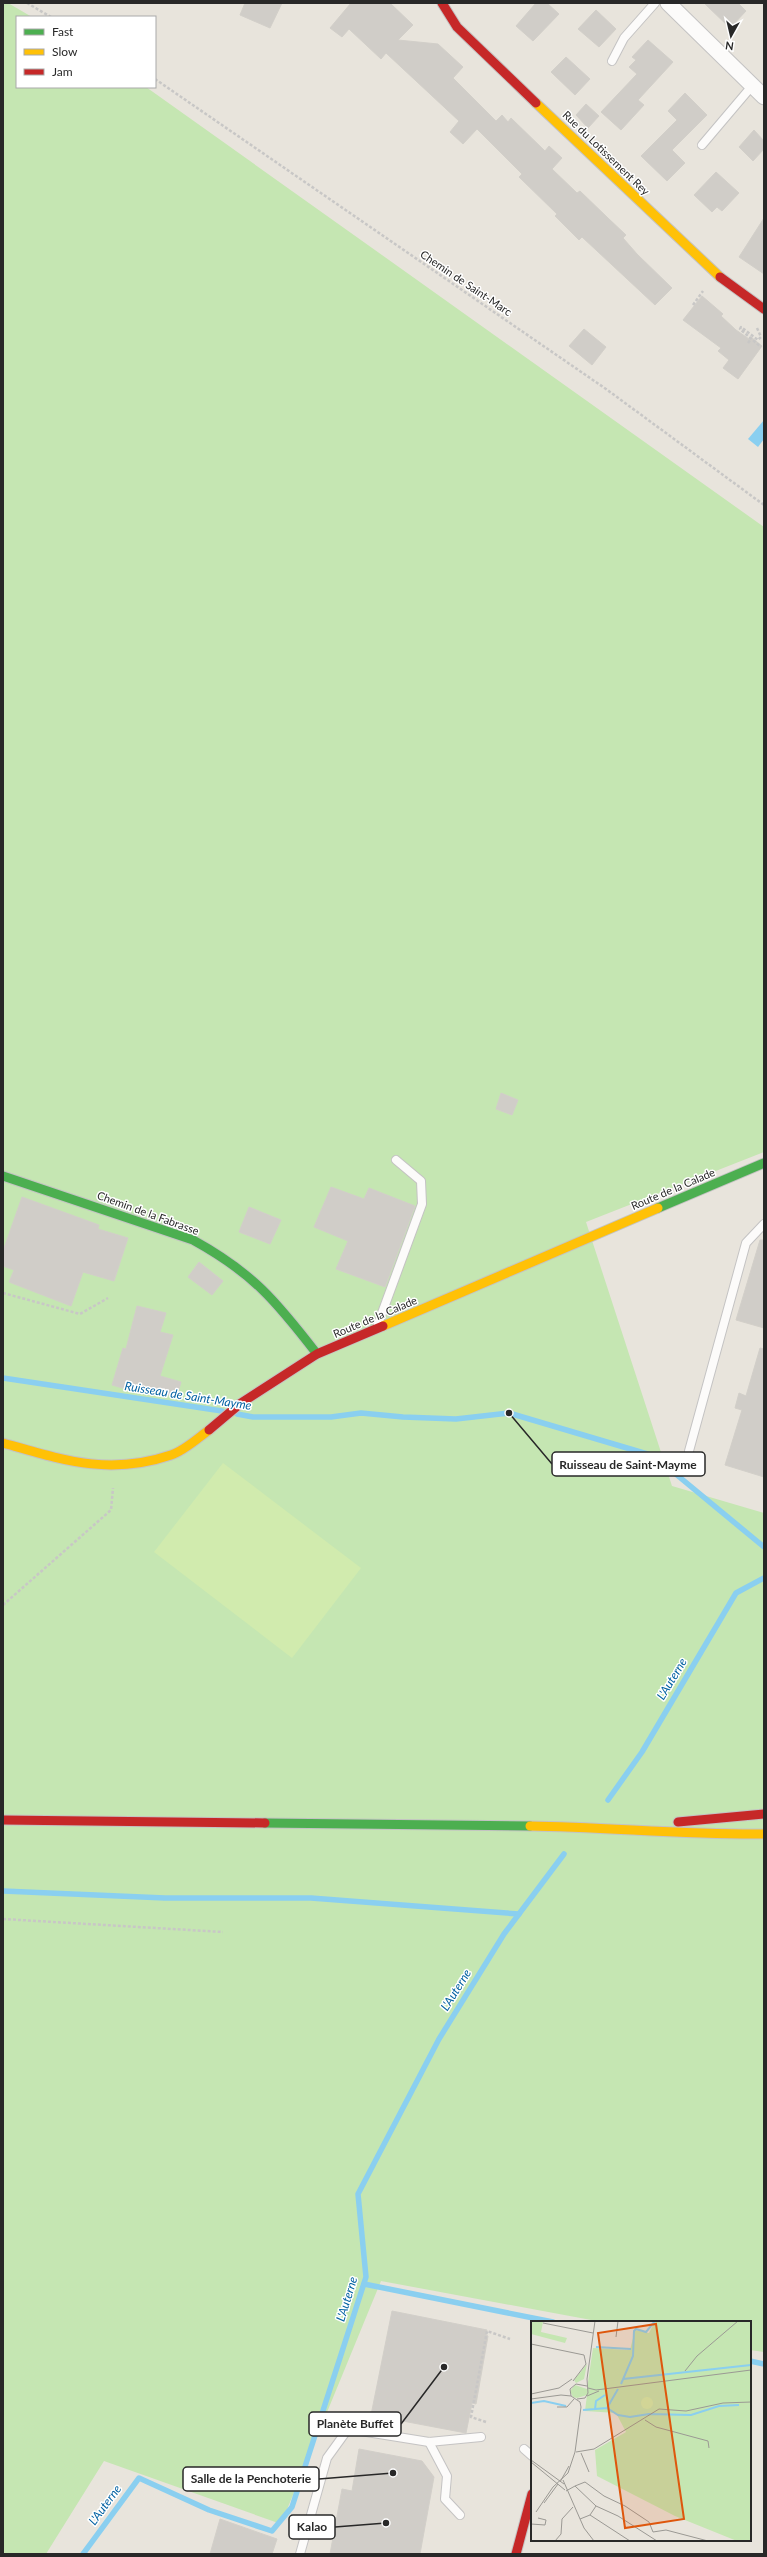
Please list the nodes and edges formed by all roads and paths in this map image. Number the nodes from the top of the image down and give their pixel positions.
1 (27, 3) edge
2 (442, 3) edge
3 (655, 3) edge
4 (668, 3) edge
5 (49, 16) edge
6 (612, 61) dead end
7 (156, 80) edge
8 (752, 86) junction
9 (764, 97) edge
10 (702, 145) dead end
11 (702, 294) dead end
12 (692, 305) dead end
13 (764, 309) edge
14 (759, 333) dead end
15 (750, 339) junction
16 (748, 343) dead end
17 (761, 347) dead end
18 (764, 505) edge
19 (396, 1160) dead end
20 (764, 1163) edge
21 (3, 1176) edge
22 (764, 1224) edge
23 (3, 1293) edge
24 (108, 1298) dead end
25 (376, 1329) junction
26 (317, 1354) junction
27 (3, 1443) edge
28 (689, 1451) dead end
29 (112, 1467) junction
30 (3, 1605) edge
31 (764, 1814) edge
32 (3, 1820) edge
33 (579, 1827) junction
34 (764, 1834) edge
35 (3, 1919) edge
36 (223, 1932) dead end
37 (510, 2339) dead end
38 (486, 2422) dead end
39 (482, 2437) dead end
40 (429, 2442) junction
41 (524, 2449) dead end
42 (531, 2455) edge
43 (531, 2498) edge
44 (460, 2515) dead end
45 (300, 2554) edge
46 (516, 2554) edge

1 - 5 path
2 - 13 street, Rue du Lotissement Rey
3 - 6 lane
4 - 8 street
7 - 18 path, Chemin de Saint-Marc
8 - 9 street
8 - 10 lane
11 - 12 path
14 - 15 path
15 - 16 path
15 - 17 path
19 - 25 lane
20 - 25 street, Route de la Calade
21 - 26 street, Chemin de la Fabrasse
22 - 28 lane
23 - 24 path
25 - 26 street, Route de la Calade
26 - 29 street, Route de la Calade
27 - 29 street, Route de la Calade
29 - 30 path
31 - 33 street
32 - 33 street
33 - 34 street
35 - 36 path
37 - 38 path
39 - 40 lane
40 - 44 lane
40 - 45 lane
41 - 42 lane
43 - 46 street

